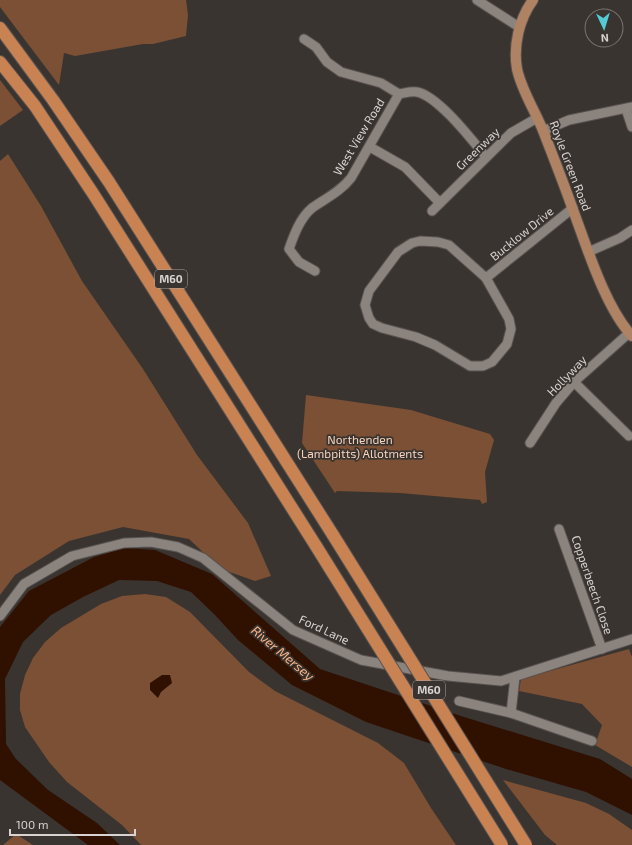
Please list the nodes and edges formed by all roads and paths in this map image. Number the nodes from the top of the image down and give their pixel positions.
1 (477, 0) edge
2 (533, 0) edge
3 (519, 27) junction
4 (0, 28) edge
5 (304, 39) dead end
6 (0, 62) edge
7 (399, 94) junction
8 (629, 108) edge
9 (537, 118) junction
10 (632, 127) edge
11 (543, 131) junction
12 (370, 147) junction
13 (486, 157) junction
14 (440, 202) junction
15 (573, 208) junction
16 (432, 211) dead end
17 (632, 230) edge
18 (588, 252) junction
19 (315, 271) dead end
20 (486, 278) junction
21 (630, 334) edge
22 (574, 382) junction
23 (629, 436) dead end
24 (530, 443) dead end
25 (559, 529) dead end
26 (0, 616) edge
27 (632, 639) edge
28 (602, 649) junction
29 (515, 677) junction
30 (459, 701) dead end
31 (511, 712) junction
32 (592, 741) dead end
33 (502, 845) edge
34 (526, 845) edge

1 - 3 street
2 - 3 main road, Royle Green Road
3 - 9 main road, Royle Green Road
4 - 34 highway, M60, bridge
5 - 7 street
6 - 33 highway, M60, bridge
7 - 12 street, West View Road
7 - 13 street, West View Road
8 - 10 street
8 - 11 street
9 - 11 main road, Royle Green Road
9 - 13 street, Greenway
11 - 15 main road, Royle Green Road
12 - 14 street
12 - 19 street, West View Road
13 - 14 street, Greenway
14 - 16 street, Greenway
15 - 18 main road, Royle Green Road
15 - 20 street, Bucklow Drive
17 - 18 street
18 - 21 main road, Royle Green Road
20 - 20 street, Bucklow Drive
21 - 22 street, Hollyway
22 - 23 street
22 - 24 street, Hollyway
25 - 28 street, Copperbeech Close
26 - 29 street, Ford Lane
27 - 28 street, Ford Lane
28 - 29 street, Ford Lane
29 - 31 street
30 - 31 street
31 - 32 street

